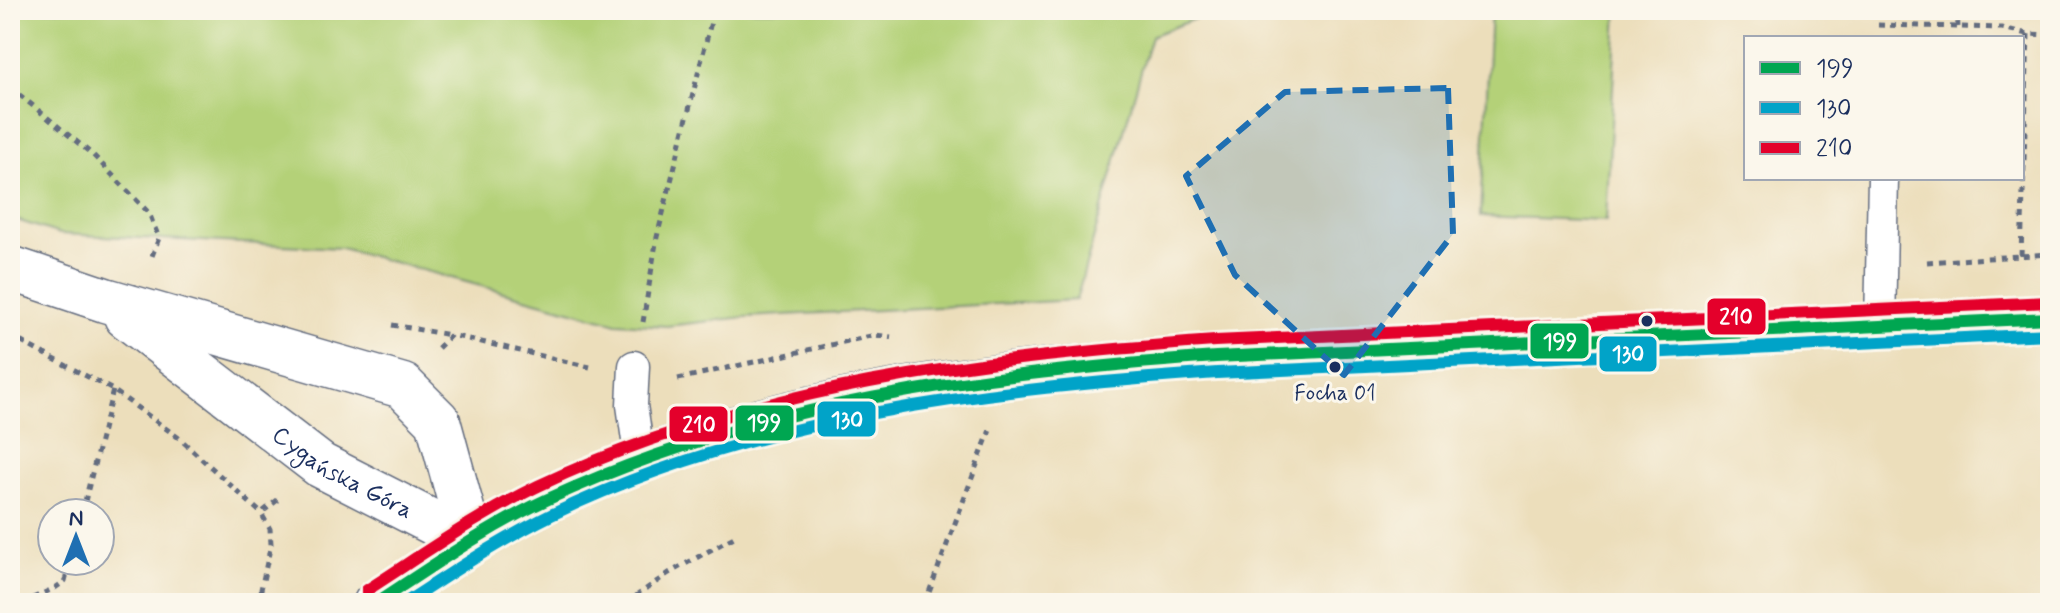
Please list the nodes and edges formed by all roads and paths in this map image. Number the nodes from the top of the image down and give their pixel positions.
1 (714, 10) edge
2 (1957, 10) edge
3 (1878, 25) dead end
4 (1958, 27) junction
5 (2028, 34) junction
6 (2050, 35) edge
7 (10, 87) edge
8 (2024, 161) edge
9 (1883, 180) edge
10 (2023, 180) edge
11 (159, 238) dead end
12 (2021, 256) dead end
13 (10, 268) edge
14 (105, 300) junction
15 (2050, 318) edge
16 (642, 325) dead end
17 (1880, 326) junction
18 (634, 366) dead end
19 (113, 390) dead end
20 (977, 428) dead end
21 (640, 461) junction
22 (86, 497) edge
23 (261, 513) dead end
24 (734, 537) dead end
25 (471, 542) junction
26 (66, 577) edge
27 (22, 603) edge
28 (258, 603) edge
29 (376, 603) edge
30 (626, 603) edge
31 (925, 603) edge

1 - 16 path
2 - 4 path
3 - 4 path
4 - 5 path
5 - 6 path
5 - 8 path
7 - 11 path
9 - 17 lane
10 - 12 path
13 - 14 street, Cygańska Góra
14 - 25 street, Cygańska Góra
14 - 25 street, Cygańska Góra
15 - 17 street
17 - 21 street
18 - 21 lane
19 - 22 path
20 - 31 path
21 - 25 street
23 - 28 path
24 - 30 path
25 - 29 street
26 - 27 path

